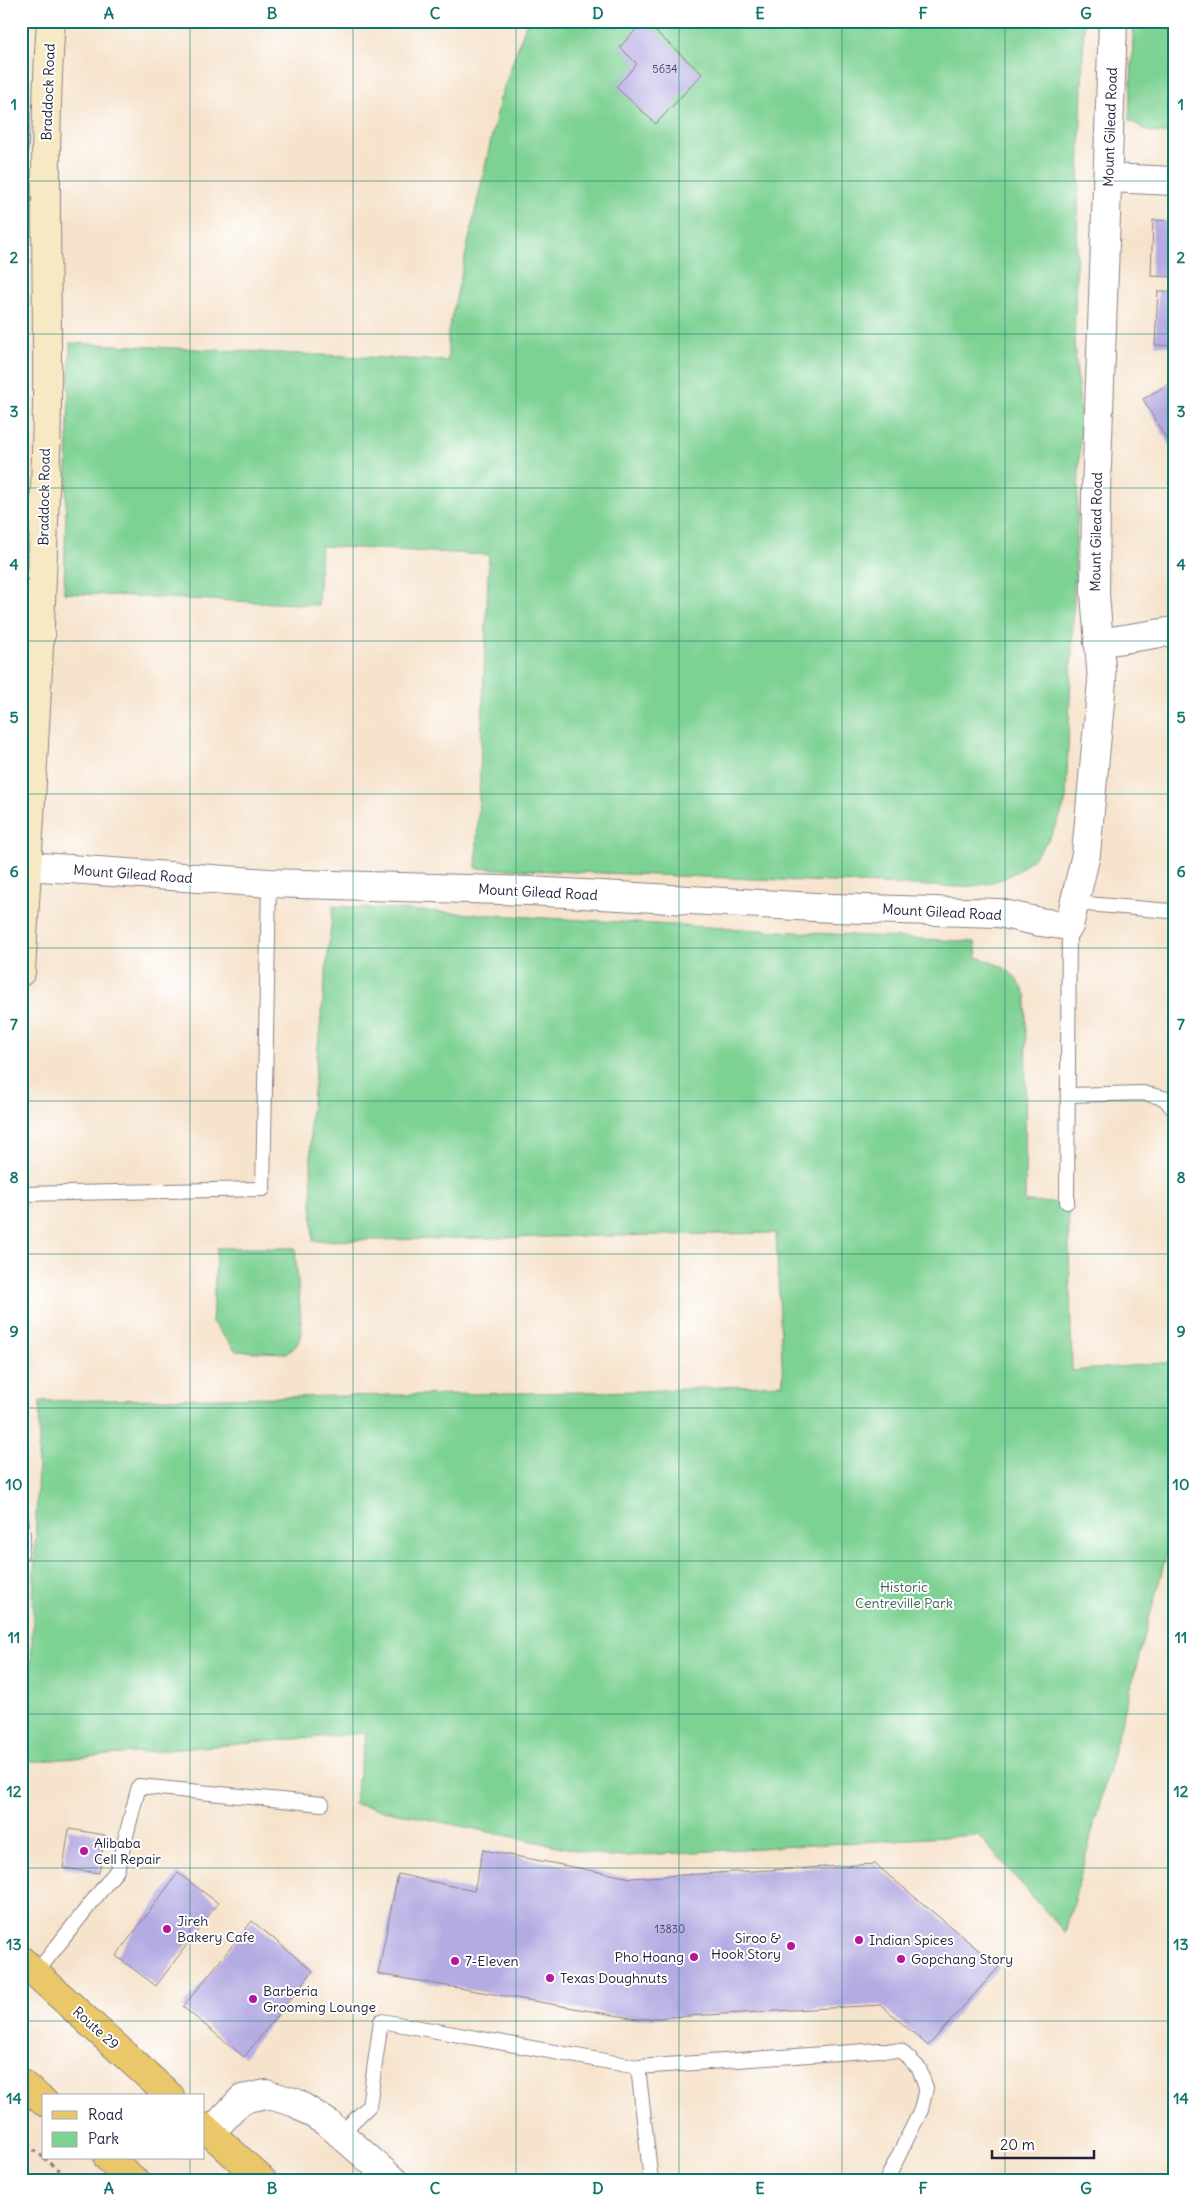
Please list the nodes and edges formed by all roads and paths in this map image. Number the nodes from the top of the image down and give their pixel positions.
1 (51, 21) edge
2 (1113, 21) edge
3 (1108, 178) junction
4 (1174, 181) edge
5 (1174, 631) edge
6 (31, 634) edge
7 (1098, 643) junction
8 (24, 866) edge
9 (270, 883) junction
10 (1174, 908) edge
11 (1072, 914) junction
12 (21, 972) edge
13 (1069, 1095) junction
14 (1174, 1110) edge
15 (21, 1194) edge
16 (1067, 1202) dead end
17 (21, 1518) edge
18 (21, 1554) edge
19 (322, 1804) dead end
20 (28, 1966) edge
21 (638, 2067) junction
22 (21, 2082) edge
23 (168, 2094) edge
24 (42, 2100) edge
25 (207, 2130) edge
26 (340, 2134) junction
27 (21, 2140) edge
28 (42, 2156) edge
29 (46, 2160) edge
30 (110, 2160) edge
31 (72, 2181) edge
32 (135, 2181) edge
33 (263, 2181) edge
34 (394, 2181) edge
35 (651, 2181) edge
36 (886, 2181) edge

1 - 6 street, Braddock Road
2 - 3 street, Mount Gilead Road
3 - 4 street
3 - 7 street, Mount Gilead Road
5 - 7 street
6 - 8 street, Braddock Road
7 - 11 street, Mount Gilead Road
8 - 9 street, Mount Gilead Road
8 - 12 street, Braddock Road
9 - 11 street, Mount Gilead Road
9 - 15 lane
10 - 11 lane
11 - 13 lane
13 - 14 lane
13 - 16 lane
17 - 18 lane
19 - 20 lane
20 - 23 main road, Route 29
21 - 26 lane
21 - 35 lane
21 - 36 lane
22 - 24 main road
25 - 26 street
25 - 33 main road
26 - 34 street
27 - 28 path
29 - 31 path
30 - 32 main road

